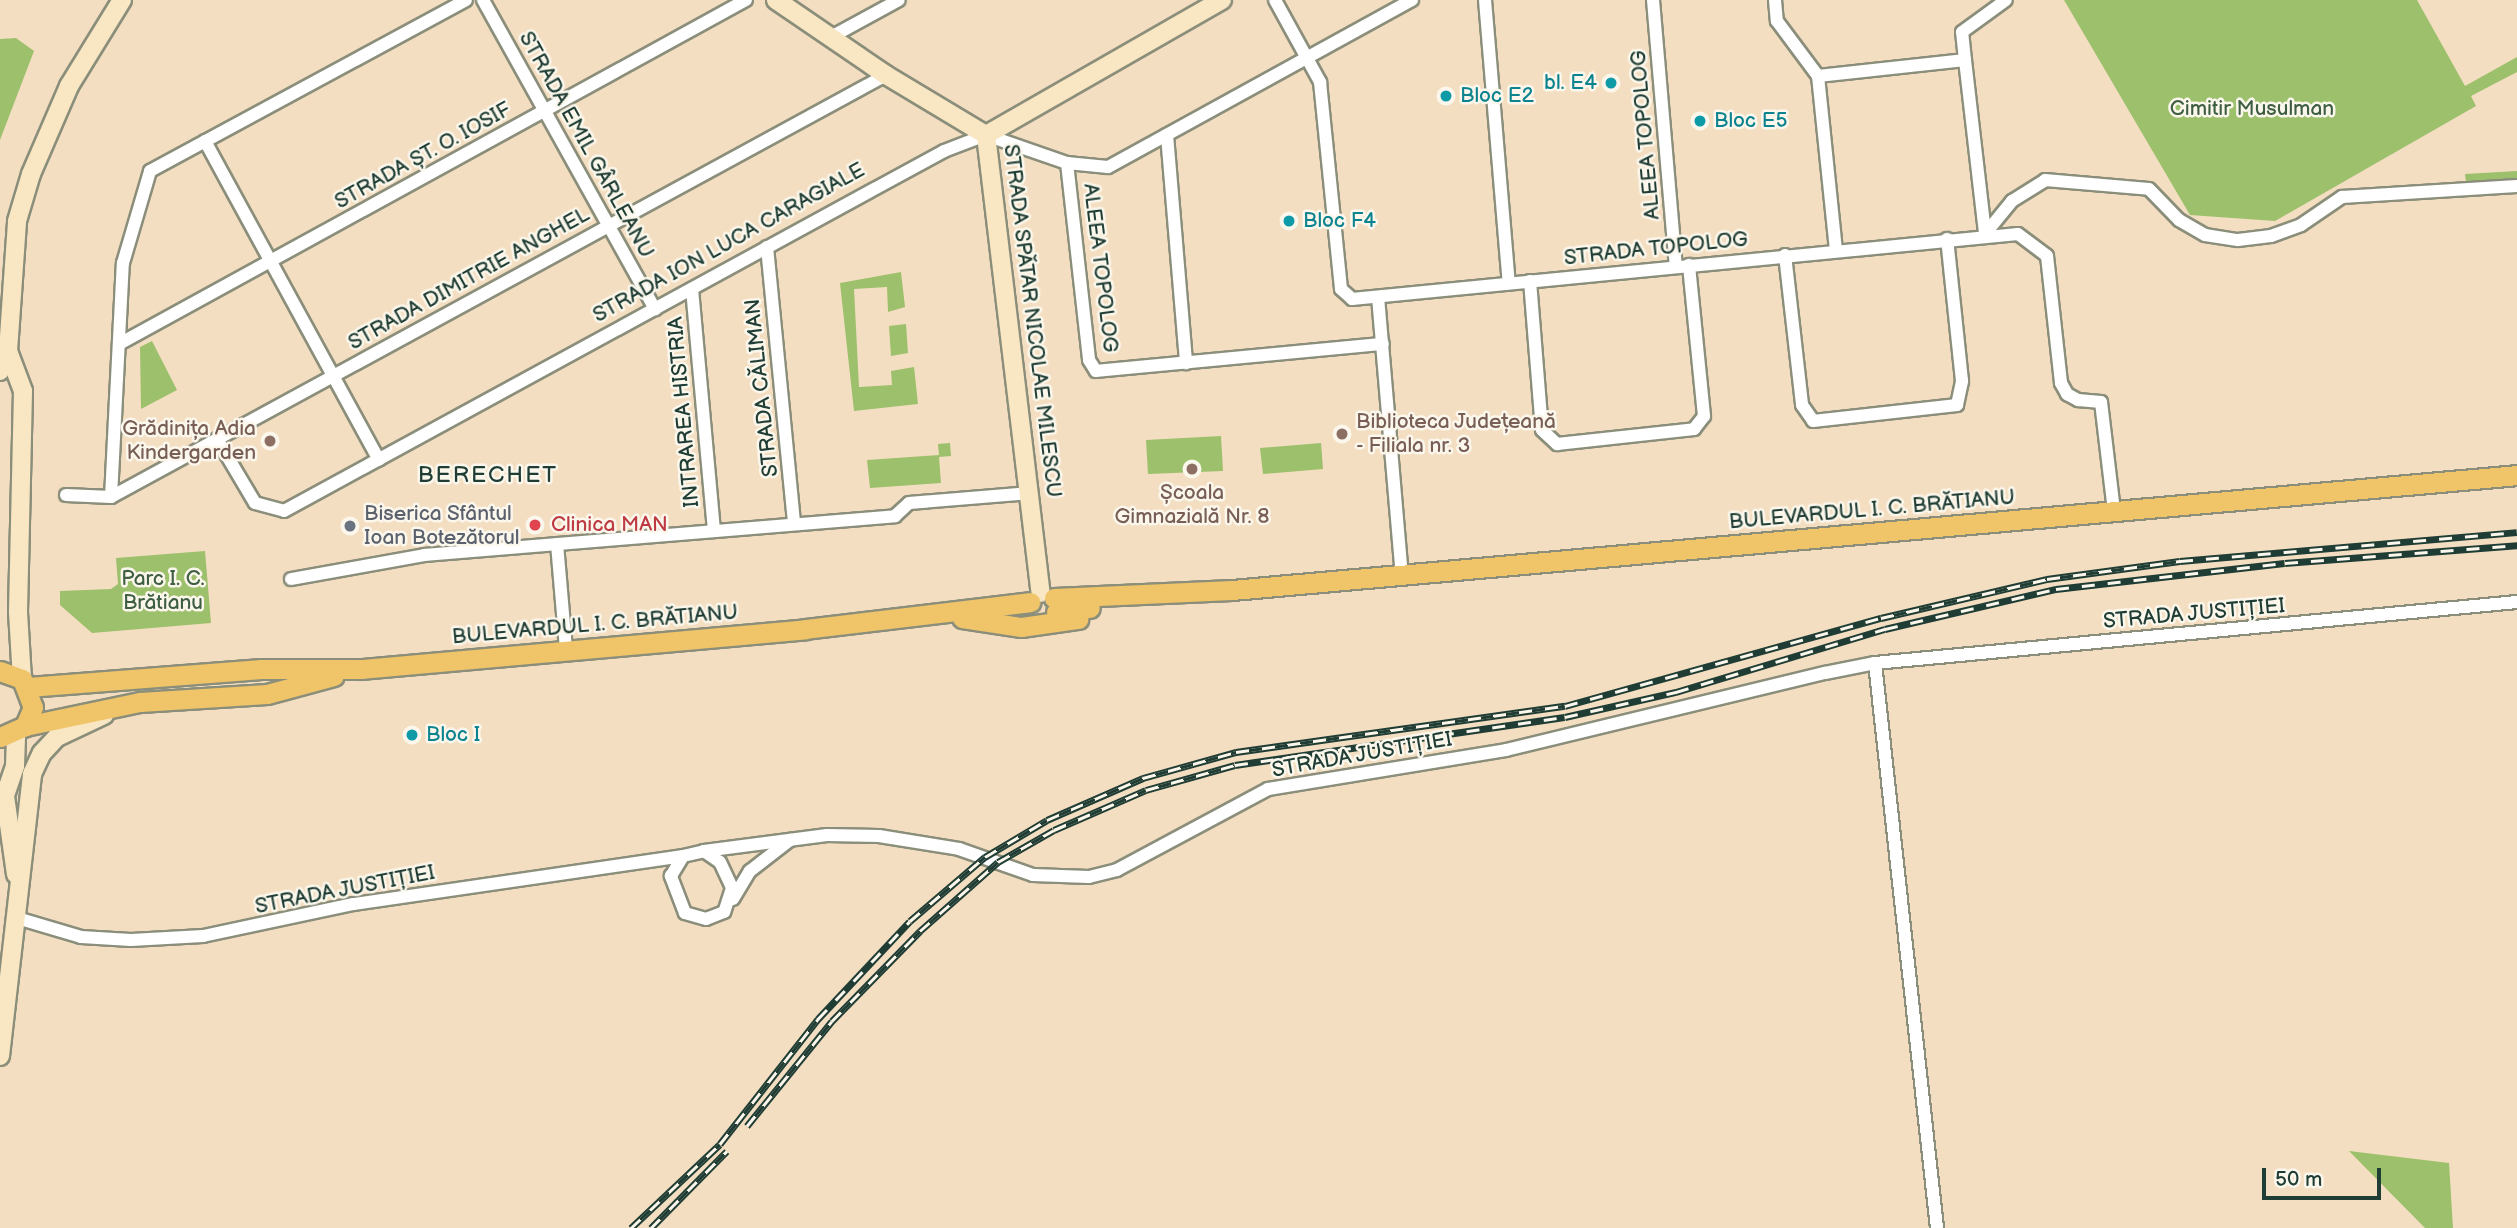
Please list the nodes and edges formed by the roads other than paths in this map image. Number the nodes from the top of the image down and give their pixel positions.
1 (122, 0) edge
2 (466, 0) edge
3 (484, 0) edge
4 (746, 0) edge
5 (776, 0) edge
6 (899, 0) edge
7 (1222, 0) edge
8 (1275, 0) edge
9 (1412, 0) edge
10 (1485, 0) edge
11 (1653, 0) edge
12 (1774, 0) edge
13 (2006, 0) edge
14 (831, 37) junction
15 (1306, 58) junction
16 (1965, 60) junction
17 (886, 75) junction
18 (1818, 76) junction
19 (545, 111) junction
20 (986, 135) junction
21 (1167, 135) junction
22 (205, 141) junction
23 (1067, 163) junction
24 (2517, 186) edge
25 (609, 225) junction
26 (1985, 234) junction
27 (1947, 239) junction
28 (767, 247) junction
29 (1836, 250) junction
30 (1785, 255) junction
31 (271, 262) junction
32 (1683, 265) junction
33 (1530, 281) junction
34 (1509, 283) junction
35 (692, 289) junction
36 (1378, 297) junction
37 (655, 309) junction
38 (119, 344) junction
39 (1383, 344) junction
40 (8, 351) junction
41 (1186, 363) junction
42 (0, 371) edge
43 (333, 376) junction
44 (217, 439) junction
45 (379, 460) junction
46 (2517, 475) edge
47 (1031, 493) junction
48 (66, 495) dead end
49 (111, 497) junction
50 (2114, 511) junction
51 (794, 524) junction
52 (714, 531) junction
53 (557, 544) junction
54 (1402, 575) junction
55 (291, 579) dead end
56 (1232, 590) junction
57 (2517, 602) edge
58 (1042, 604) junction
59 (1118, 604) junction
60 (962, 618) junction
61 (832, 626) junction
62 (566, 650) junction
63 (1875, 663) junction
64 (361, 669) junction
65 (0, 671) edge
66 (25, 683) junction
67 (140, 702) junction
68 (14, 732) edge
69 (2, 804) edge
70 (791, 840) junction
71 (704, 851) junction
72 (683, 856) junction
73 (19, 880) junction
74 (730, 905) junction
75 (18, 918) junction
76 (0, 1056) edge
77 (1937, 1228) edge

1 - 40 main road
2 - 22 street
3 - 19 street, STRADA EMIL GÂRLEANU
4 - 19 street, STRADA ȘT. O. IOSIF
5 - 14 main road, STRADA SPĂTAR NICOLAE MILESCU
6 - 14 street
7 - 20 main road, STRADA ION LUCA CARAGIALE
8 - 15 street
9 - 15 street, ALEEA TOPOLOG
10 - 34 street
11 - 32 street, ALEEA TOPOLOG
12 - 18 street
13 - 16 street
14 - 17 main road, STRADA SPĂTAR NICOLAE MILESCU
15 - 21 street, ALEEA TOPOLOG
15 - 36 street, STRADA TOPOLOG
16 - 18 street
16 - 26 street
17 - 20 main road, STRADA SPĂTAR NICOLAE MILESCU
17 - 25 street, STRADA DIMITRIE ANGHEL
18 - 29 street
19 - 25 street, STRADA EMIL GÂRLEANU
19 - 31 street, STRADA ȘT. O. IOSIF
20 - 23 street, ALEEA TOPOLOG
20 - 28 street, STRADA ION LUCA CARAGIALE
20 - 47 main road, STRADA SPĂTAR NICOLAE MILESCU
21 - 23 street, ALEEA TOPOLOG
21 - 41 street
22 - 31 street
22 - 38 street
23 - 41 street, ALEEA TOPOLOG
24 - 26 street
25 - 37 street, STRADA EMIL GÂRLEANU
25 - 43 street, STRADA DIMITRIE ANGHEL
26 - 27 street, STRADA TOPOLOG
26 - 50 street, STRADA TOPOLOG
27 - 29 street, STRADA TOPOLOG
27 - 30 street
28 - 35 street, STRADA ION LUCA CARAGIALE
28 - 51 street, STRADA CĂLIMAN
29 - 30 street, STRADA TOPOLOG
30 - 32 street, STRADA TOPOLOG
31 - 38 street, STRADA ȘT. O. IOSIF
31 - 43 street
32 - 33 street, STRADA TOPOLOG
32 - 33 street, ALEEA TOPOLOG
33 - 34 street, STRADA TOPOLOG
34 - 36 street, STRADA TOPOLOG
35 - 37 street, STRADA ION LUCA CARAGIALE
35 - 52 street, INTRAREA HISTRIA
36 - 39 street
37 - 45 street, STRADA ION LUCA CARAGIALE
38 - 49 street
39 - 41 street, ALEEA TOPOLOG
39 - 54 street
40 - 42 main road
40 - 66 main road
43 - 44 street, STRADA DIMITRIE ANGHEL
43 - 45 street
44 - 45 street, STRADA ION LUCA CARAGIALE
44 - 49 street, STRADA DIMITRIE ANGHEL
46 - 50 main road, BULEVARDUL I. C. BRĂTIANU
47 - 51 street
47 - 58 main road, STRADA SPĂTAR NICOLAE MILESCU
48 - 49 street
50 - 54 main road, BULEVARDUL I. C. BRĂTIANU
51 - 52 street
52 - 53 street
53 - 55 street
53 - 62 street
54 - 56 main road, BULEVARDUL I. C. BRĂTIANU
56 - 58 main road, BULEVARDUL I. C. BRĂTIANU
56 - 59 main road, BULEVARDUL I. C. BRĂTIANU
57 - 63 street, STRADA JUSTIȚIEI
58 - 59 main road, BULEVARDUL I. C. BRĂTIANU
58 - 60 main road, BULEVARDUL I. C. BRĂTIANU
58 - 61 main road, BULEVARDUL I. C. BRĂTIANU
59 - 60 main road
60 - 61 main road, BULEVARDUL I. C. BRĂTIANU
61 - 62 main road, BULEVARDUL I. C. BRĂTIANU
62 - 64 main road, BULEVARDUL I. C. BRĂTIANU
63 - 70 street, STRADA JUSTIȚIEI
63 - 77 street
64 - 66 main road, BULEVARDUL I. C. BRĂTIANU
64 - 67 main road, BULEVARDUL I. C. BRĂTIANU
65 - 66 main road
66 - 68 main road
67 - 68 main road, BULEVARDUL I. C. BRĂTIANU
67 - 73 main road
68 - 69 main road
69 - 73 main road
70 - 71 street, STRADA JUSTIȚIEI
70 - 74 street
71 - 72 street
71 - 74 street
72 - 74 street
72 - 75 street, STRADA JUSTIȚIEI
73 - 75 main road
75 - 76 main road

